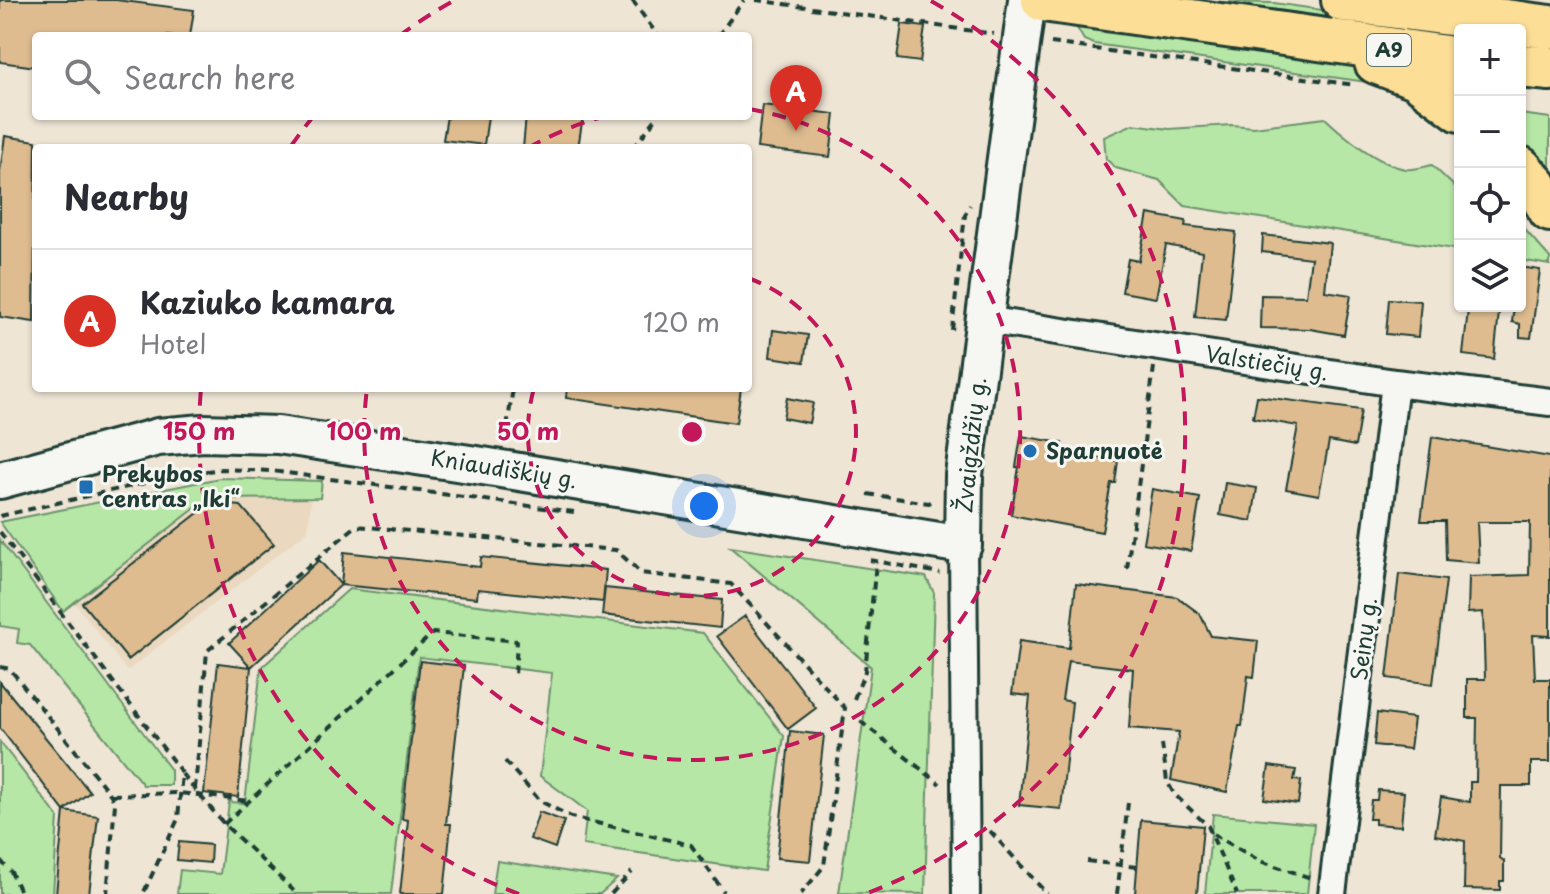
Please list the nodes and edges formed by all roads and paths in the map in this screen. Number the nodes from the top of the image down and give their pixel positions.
1 (632, 0) edge
2 (744, 0) edge
3 (756, 0) edge
4 (1027, 0) edge
5 (1043, 0) edge
6 (1343, 0) edge
7 (1550, 27) edge
8 (655, 32) edge
9 (721, 32) edge
10 (1023, 39) junction
11 (1319, 40) junction
12 (1454, 58) edge
13 (1526, 67) edge
14 (1550, 69) edge
15 (1361, 86) dead end
16 (1454, 106) edge
17 (655, 120) edge
18 (636, 144) edge
19 (1526, 175) edge
20 (1550, 210) edge
21 (985, 320) junction
22 (1157, 345) junction
23 (1395, 383) junction
24 (512, 392) edge
25 (1550, 402) edge
26 (505, 440) dead end
27 (0, 480) edge
28 (588, 514) dead end
29 (0, 516) edge
30 (0, 532) edge
31 (963, 545) junction
32 (876, 563) dead end
33 (1127, 569) dead end
34 (0, 667) edge
35 (515, 676) dead end
36 (854, 699) dead end
37 (1162, 744) dead end
38 (505, 761) dead end
39 (182, 773) junction
40 (195, 789) junction
41 (180, 793) junction
42 (111, 795) junction
43 (200, 796) junction
44 (249, 801) junction
45 (1128, 803) dead end
46 (224, 824) junction
47 (1211, 833) junction
48 (0, 860) edge
49 (1087, 861) dead end
50 (1121, 865) junction
51 (1137, 867) dead end
52 (632, 872) dead end
53 (1333, 890) edge
54 (724, 892) edge
55 (21, 894) edge
56 (107, 894) edge
57 (143, 894) edge
58 (297, 894) edge
59 (611, 894) edge
60 (801, 894) edge
61 (966, 894) edge
62 (1117, 894) edge
63 (1237, 894) edge

1 - 8 path
2 - 9 path
3 - 10 path
4 - 10 main road, Žvaigždžių g.
5 - 11 highway, A9
6 - 7 highway, A9
10 - 15 path
10 - 21 main road, Žvaigždžių g.
11 - 12 highway, A9
11 - 16 highway
13 - 14 highway
17 - 18 path
19 - 20 highway
21 - 22 street, Valstiečių g.
21 - 31 main road, Žvaigždžių g.
22 - 23 street, Valstiečių g.
22 - 33 path
23 - 25 street, Valstiečių g.
23 - 53 street, Seinų g.
24 - 26 path
27 - 31 main road, Kniaudiškių g.
28 - 29 path
30 - 39 path
31 - 61 street, Žvaigždžių g.
32 - 36 path
34 - 42 path
35 - 44 path
37 - 47 path
38 - 54 path
39 - 40 path
39 - 41 path
40 - 43 path
40 - 60 path
41 - 42 path
41 - 43 path
41 - 57 path
42 - 56 path
43 - 44 path
43 - 46 path
44 - 46 path
45 - 50 path
46 - 58 path
47 - 53 path
47 - 63 path
48 - 55 path
49 - 50 path
50 - 51 path
50 - 62 path
52 - 59 path

